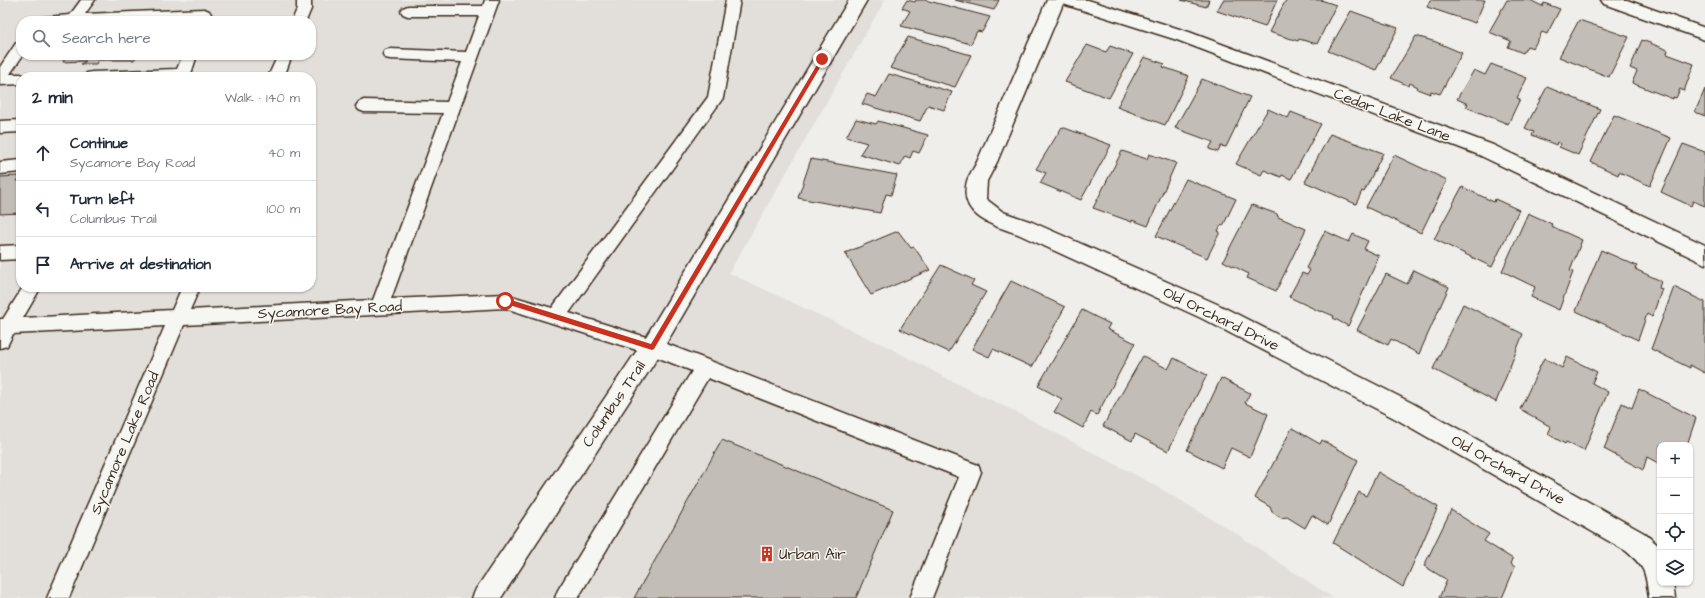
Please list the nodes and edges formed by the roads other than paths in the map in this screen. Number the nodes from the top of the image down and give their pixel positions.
1 (88, 0) edge
2 (304, 0) edge
3 (734, 0) edge
4 (858, 0) edge
5 (1056, 0) edge
6 (1069, 0) edge
7 (1610, 0) edge
8 (490, 5) edge
9 (408, 11) dead end
10 (1705, 15) edge
11 (76, 16) edge
12 (152, 16) edge
13 (203, 16) edge
14 (301, 16) edge
15 (1702, 33) edge
16 (390, 54) dead end
17 (16, 55) edge
18 (471, 57) junction
19 (188, 60) edge
20 (283, 60) edge
21 (184, 72) edge
22 (278, 72) edge
23 (0, 79) edge
24 (16, 79) edge
25 (364, 106) dead end
26 (452, 108) junction
27 (16, 126) edge
28 (0, 127) edge
29 (16, 166) edge
30 (0, 168) edge
31 (16, 252) edge
32 (0, 253) edge
33 (1705, 255) edge
34 (29, 292) edge
35 (189, 292) edge
36 (379, 308) junction
37 (556, 317) junction
38 (178, 318) junction
39 (3, 331) edge
40 (652, 347) junction
41 (704, 368) junction
42 (1655, 567) edge
43 (1660, 586) edge
44 (58, 598) edge
45 (485, 598) edge
46 (566, 598) edge
47 (921, 598) edge
48 (1662, 598) edge

1 - 11 lane
2 - 14 lane
3 - 37 lane
4 - 40 street, Columbus Trail
5 - 42 street, Old Orchard Drive
6 - 33 street, Cedar Lake Lane
7 - 15 street
8 - 9 lane
8 - 18 lane
10 - 15 street
12 - 13 lane
16 - 18 lane
17 - 23 lane
18 - 26 lane
19 - 21 lane
20 - 22 lane
23 - 24 lane
25 - 26 lane
26 - 36 lane
27 - 28 lane
29 - 30 lane
31 - 32 lane
34 - 39 lane
35 - 38 lane, Sycamore Lake Road
36 - 37 lane, Sycamore Bay Road
36 - 38 lane, Sycamore Bay Road
37 - 40 lane, Sycamore Bay Road
38 - 39 lane, Sycamore Bay Road
38 - 44 lane, Sycamore Lake Road
40 - 41 lane, Sycamore Bay Road
40 - 45 street, Columbus Trail
41 - 46 lane
41 - 47 lane, Sycamore Bay Road
43 - 48 street

